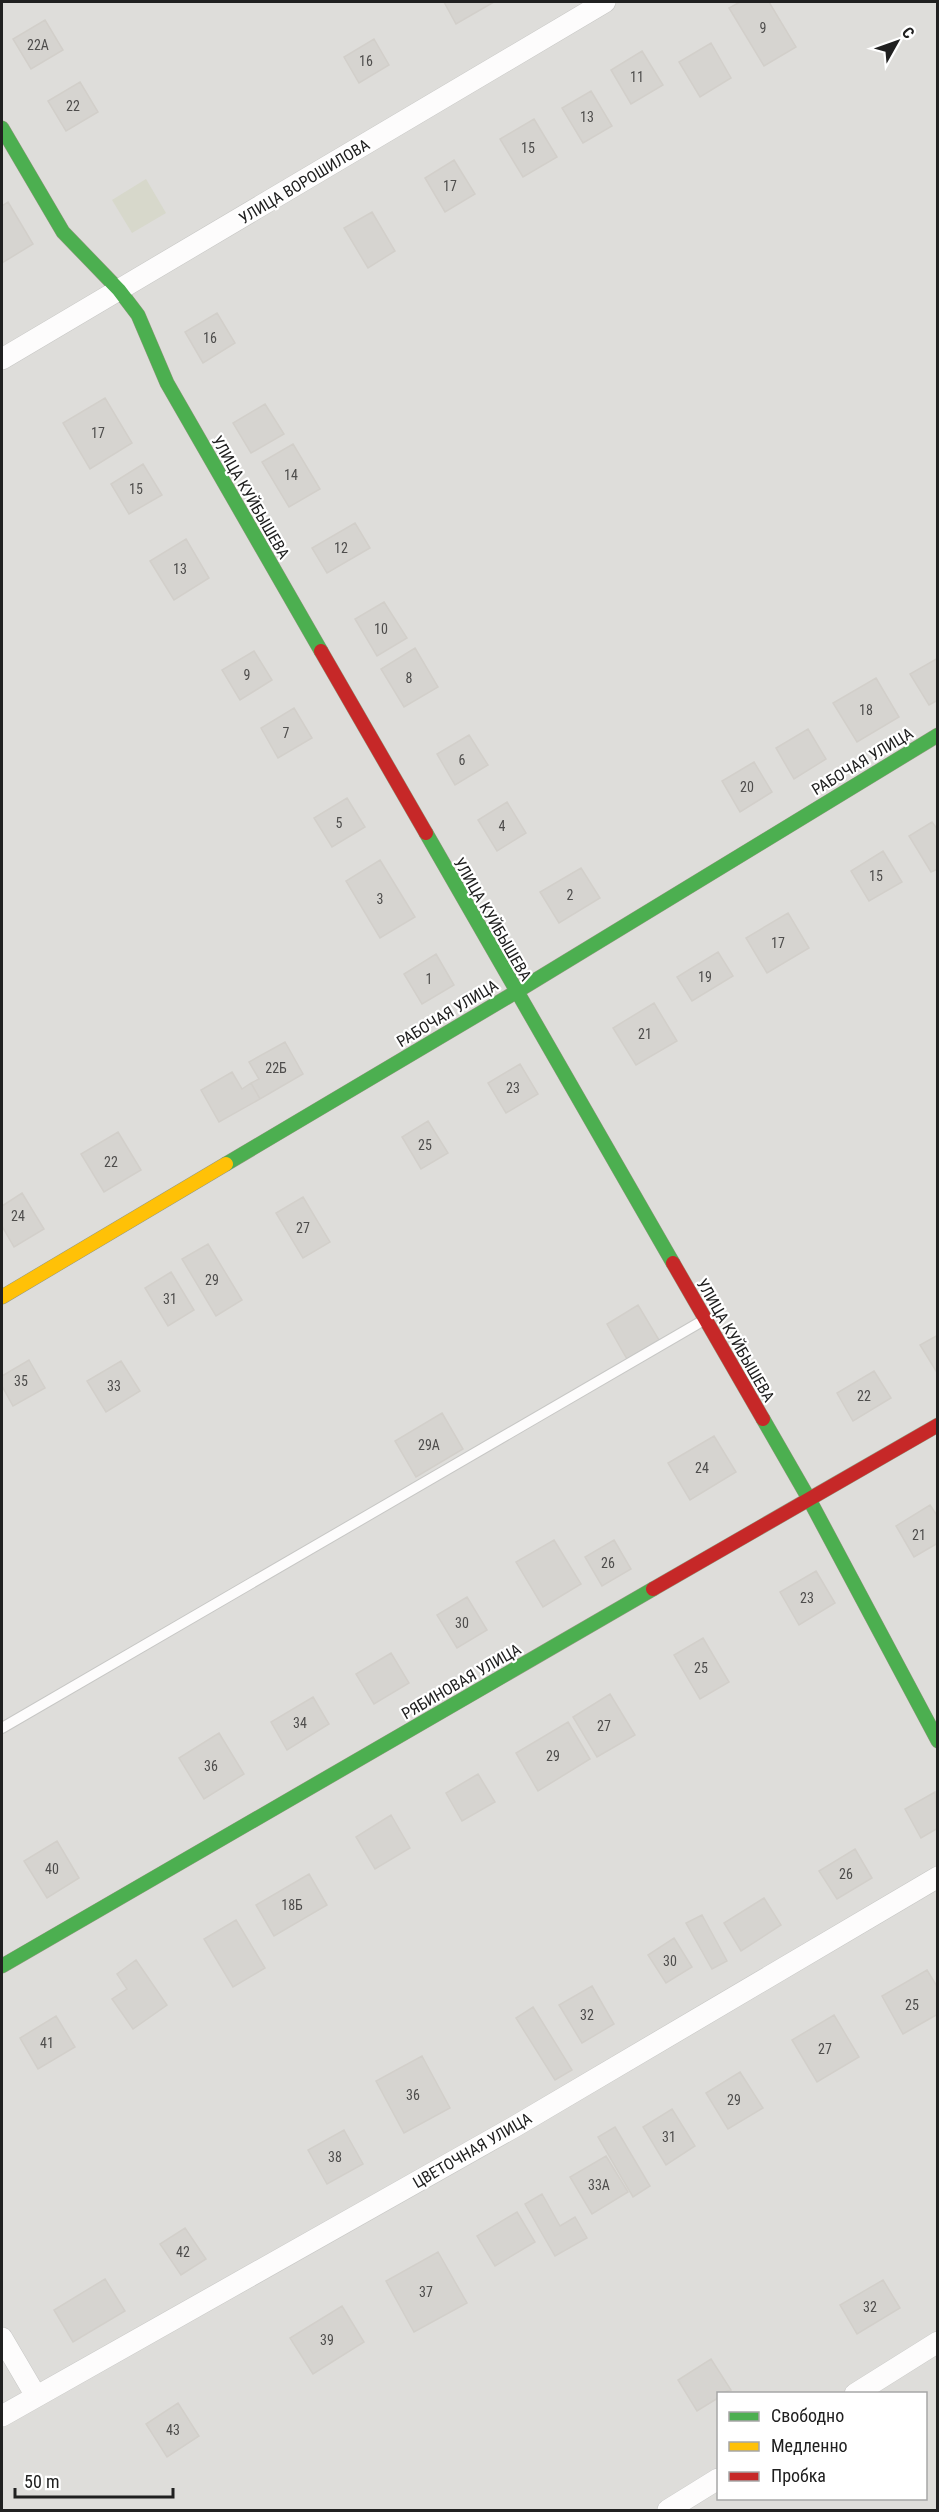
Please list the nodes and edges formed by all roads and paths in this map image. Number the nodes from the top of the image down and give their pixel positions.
1 (605, 2) edge
2 (2, 128) edge
3 (119, 290) junction
4 (2, 359) edge
5 (938, 735) edge
6 (516, 992) junction
7 (2, 1297) edge
8 (705, 1320) junction
9 (938, 1425) edge
10 (809, 1500) junction
11 (2, 1728) edge
12 (938, 1740) edge
13 (938, 1877) edge
14 (2, 1966) edge
15 (2, 2338) edge
16 (938, 2342) edge
17 (858, 2392) edge
18 (36, 2396) junction
19 (2, 2416) edge
20 (717, 2480) edge
21 (668, 2511) edge

1 - 3 street, УЛИЦА ВОРОШИЛОВА
2 - 3 street, УЛИЦА КУЙБЫШЕВА
3 - 4 street, УЛИЦА ВОРОШИЛОВА
3 - 6 street, УЛИЦА КУЙБЫШЕВА
5 - 6 street, РАБОЧАЯ УЛИЦА
6 - 7 street, РАБОЧАЯ УЛИЦА
6 - 8 street, УЛИЦА КУЙБЫШЕВА
8 - 10 street, УЛИЦА КУЙБЫШЕВА
8 - 11 lane
9 - 10 street, РЯБИНОВАЯ УЛИЦА
10 - 12 street, УЛИЦА КУЙБЫШЕВА
10 - 14 street, РЯБИНОВАЯ УЛИЦА
13 - 18 street, ЦВЕТОЧНАЯ УЛИЦА
15 - 18 street
16 - 17 street
18 - 19 street, ЦВЕТОЧНАЯ УЛИЦА
20 - 21 street

